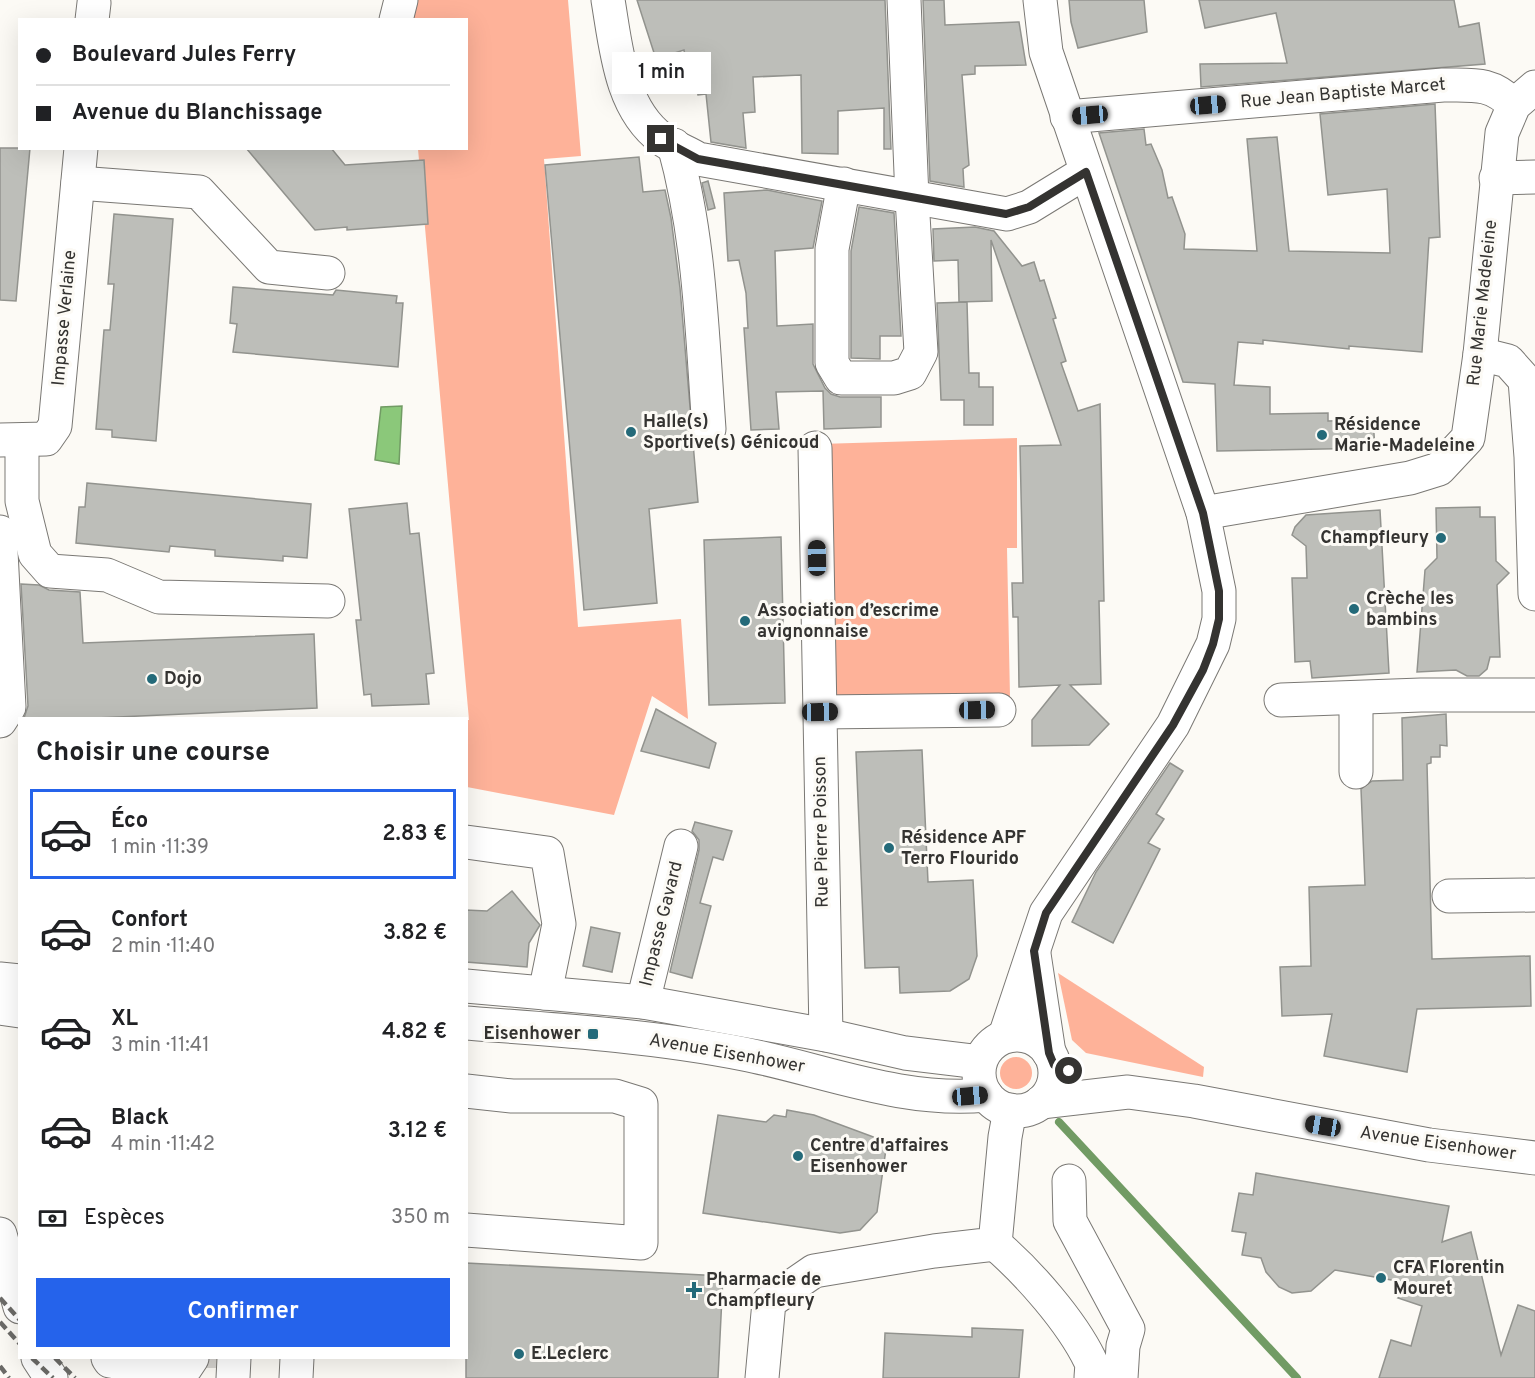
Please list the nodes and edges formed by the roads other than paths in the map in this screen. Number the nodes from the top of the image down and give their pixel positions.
1 (401, 0) edge
2 (608, 0) edge
3 (904, 0) edge
4 (1040, 0) edge
5 (396, 18) edge
6 (1525, 96) edge
7 (1067, 117) junction
8 (674, 146) junction
9 (81, 150) edge
10 (1086, 172) junction
11 (1535, 177) edge
12 (1496, 178) junction
13 (78, 183) junction
14 (844, 184) junction
15 (912, 198) junction
16 (328, 273) dead end
17 (1480, 354) junction
18 (709, 429) dead end
19 (11, 440) edge
20 (815, 448) dead end
21 (1533, 457) edge
22 (11, 502) edge
23 (1203, 513) junction
24 (0, 532) edge
25 (1535, 594) edge
26 (328, 600) dead end
27 (1535, 695) edge
28 (1356, 698) junction
29 (1281, 700) dead end
30 (999, 710) dead end
31 (820, 712) junction
32 (0, 721) edge
33 (1356, 772) dead end
34 (468, 842) edge
35 (681, 846) dead end
36 (1535, 895) edge
37 (1449, 896) dead end
38 (1034, 951) junction
39 (0, 979) edge
40 (18, 981) edge
41 (468, 986) edge
42 (545, 993) junction
43 (643, 1002) junction
44 (0, 1008) edge
45 (18, 1011) edge
46 (468, 1023) edge
47 (535, 1028) junction
48 (468, 1035) edge
49 (826, 1035) junction
50 (1005, 1036) junction
51 (1052, 1059) junction
52 (980, 1062) junction
53 (468, 1091) edge
54 (1128, 1092) junction
55 (1041, 1102) junction
56 (998, 1103) junction
57 (1535, 1158) edge
58 (1069, 1181) dead end
59 (468, 1230) edge
60 (0, 1234) edge
61 (995, 1244) junction
62 (17, 1298) edge
63 (39, 1359) edge
64 (109, 1359) edge
65 (297, 1359) edge
66 (216, 1368) edge
67 (1091, 1370) edge
68 (51, 1378) edge
69 (296, 1378) edge
70 (762, 1378) edge
71 (1121, 1378) edge

1 - 5 street
2 - 8 street
3 - 15 street
4 - 7 street
6 - 7 street, Rue Jean Baptiste Marcet
6 - 12 street, Rue Marie Madeleine
7 - 10 street
8 - 14 street
8 - 18 street
9 - 13 street, Impasse Verlaine
10 - 15 street
10 - 23 street
11 - 12 street
12 - 17 street, Rue Marie Madeleine
13 - 16 street
13 - 19 street, Impasse Verlaine
14 - 15 street
14 - 15 street
17 - 21 street
17 - 23 street, Rue Marie Madeleine
19 - 22 street
20 - 31 street, Rue Pierre Poisson
21 - 25 street
22 - 26 street
23 - 38 street
24 - 32 street
27 - 28 street
28 - 29 street
28 - 33 street
30 - 31 street
31 - 49 street, Rue Pierre Poisson
34 - 42 street
35 - 43 street, Impasse Gavard
36 - 37 street
38 - 50 street
38 - 51 street
39 - 40 street
41 - 42 street, Avenue Eisenhower
42 - 43 street, Avenue Eisenhower
43 - 49 street, Avenue Eisenhower
44 - 45 street
46 - 47 street, Avenue Eisenhower
47 - 48 street
47 - 56 street, Avenue Eisenhower
49 - 52 street, Avenue Eisenhower
50 - 51 street
50 - 52 street
51 - 54 street, Avenue Eisenhower
51 - 55 street
52 - 56 street
53 - 59 street
54 - 55 street, Avenue Eisenhower
54 - 57 street, Avenue Eisenhower
55 - 56 street
56 - 61 street
58 - 71 street
60 - 62 street
61 - 67 street
61 - 70 street
63 - 68 street
64 - 66 street
65 - 69 street

